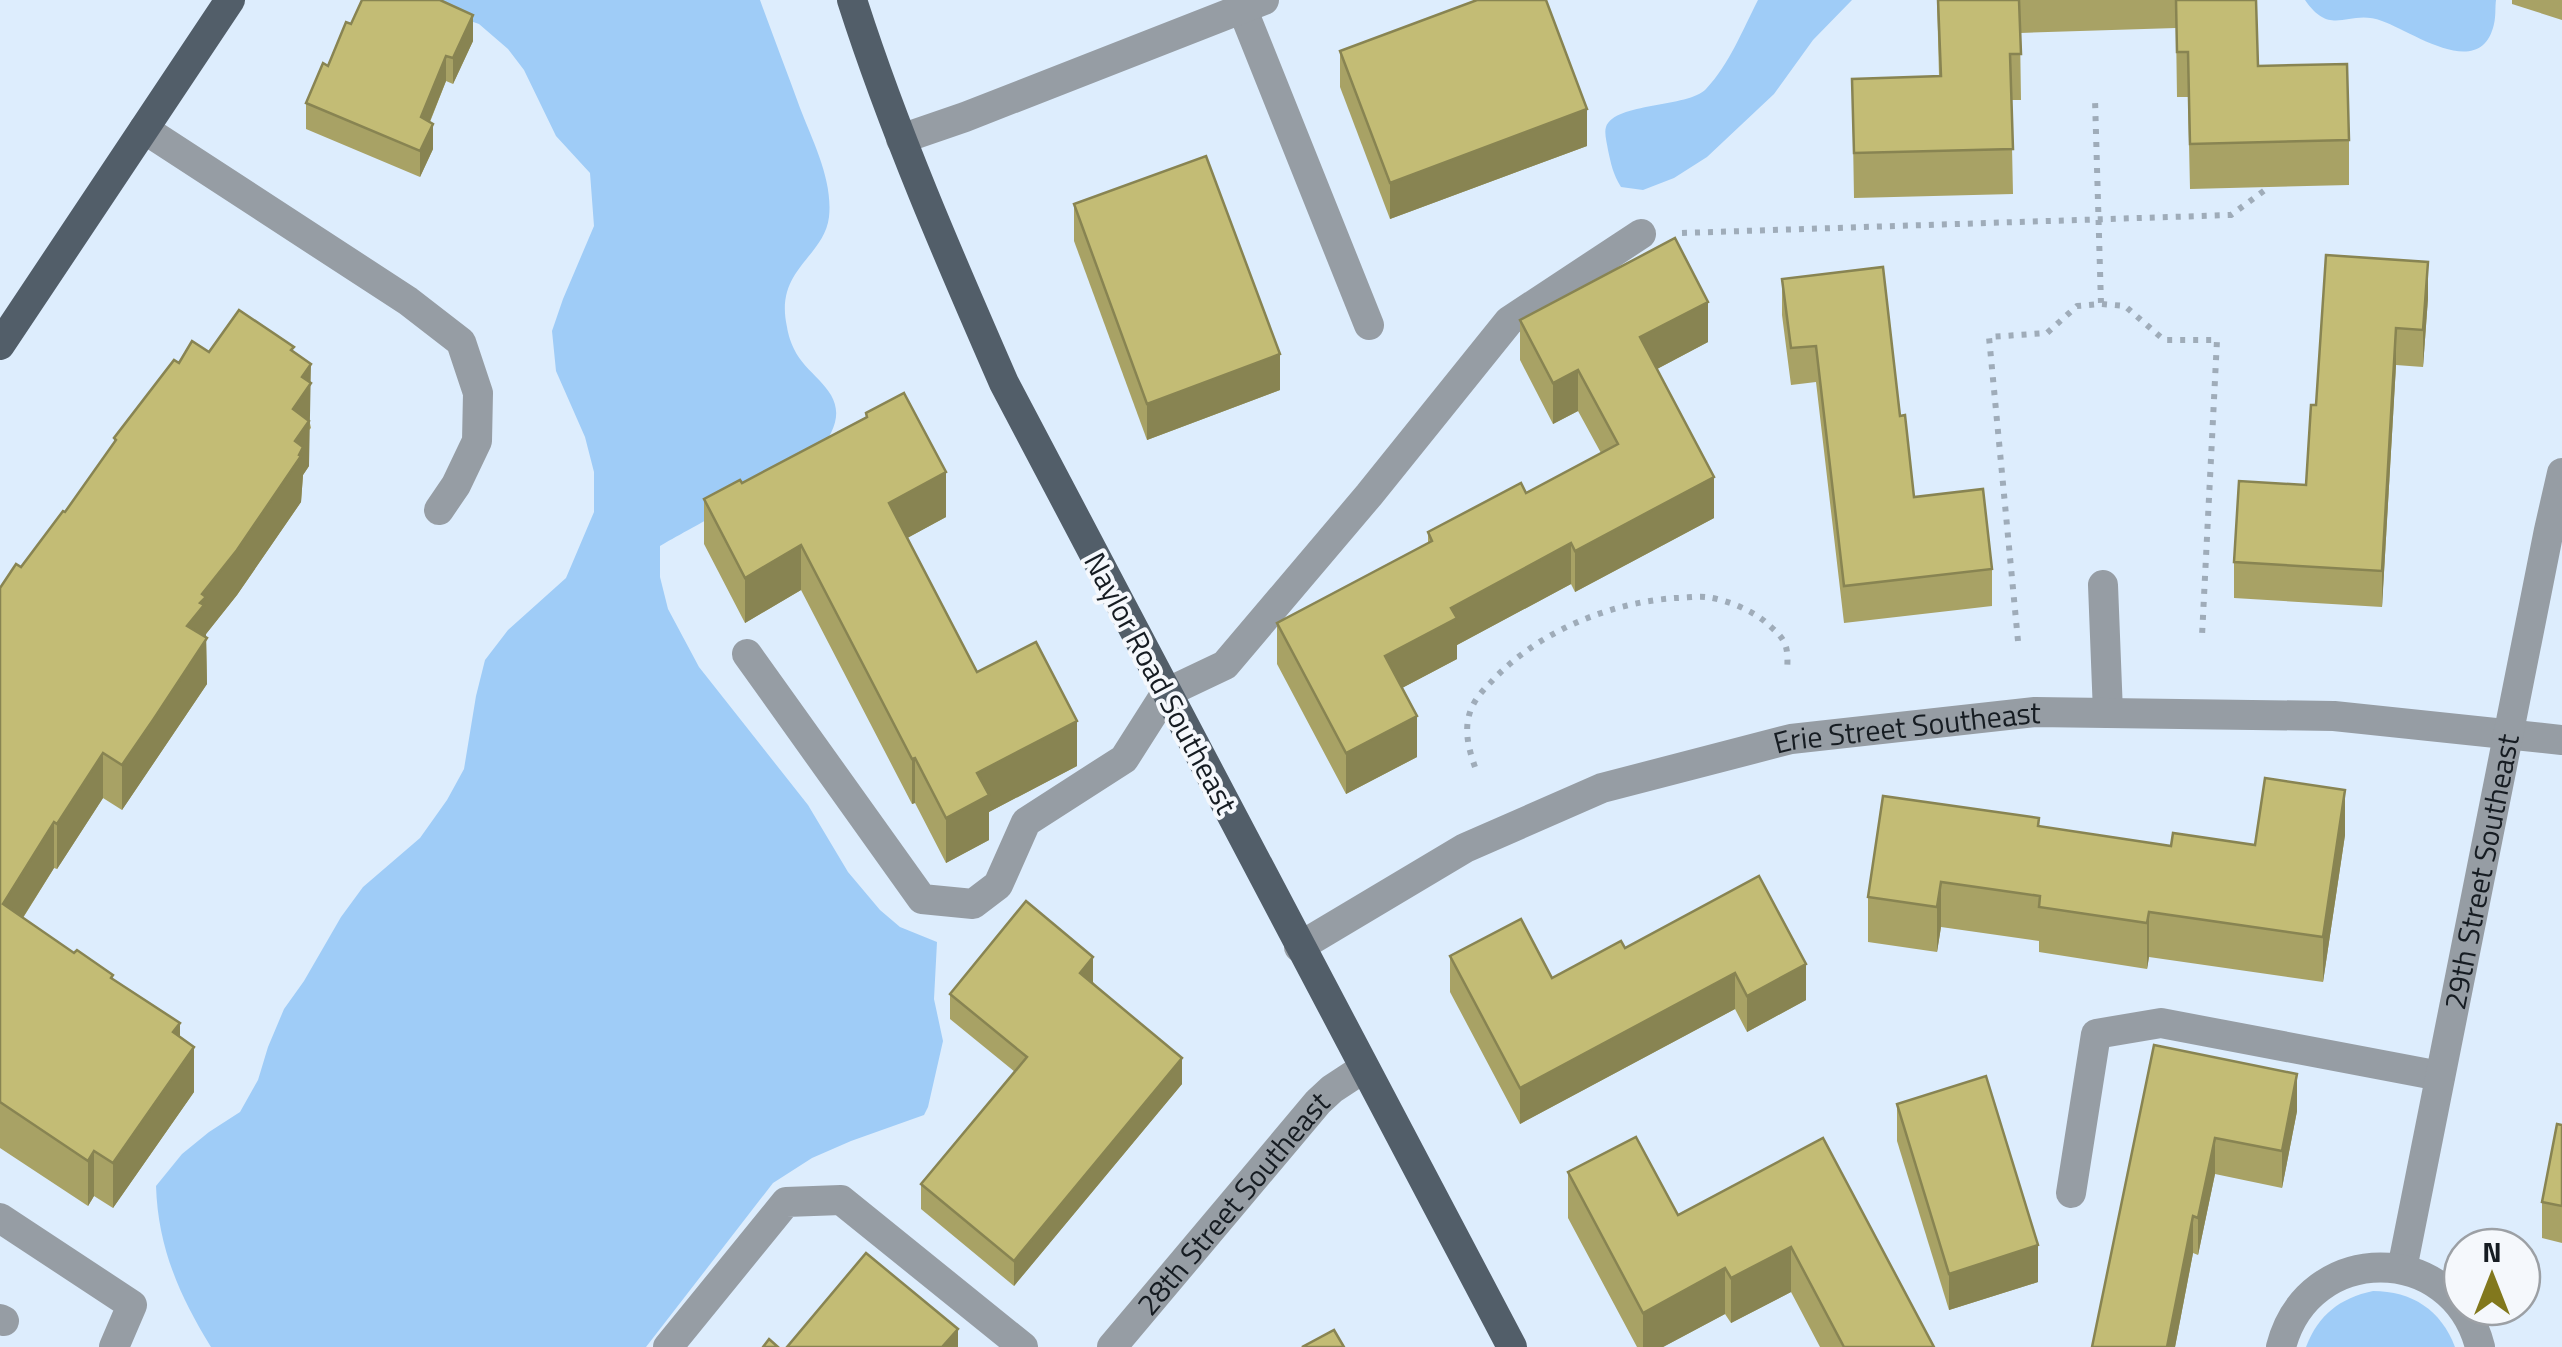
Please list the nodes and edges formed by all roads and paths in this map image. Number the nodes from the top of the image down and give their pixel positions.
1 (230, 0) edge
2 (852, 0) edge
3 (1253, 4) edge
4 (2095, 99) dead end
5 (144, 129) junction
6 (901, 140) junction
7 (2265, 190) edge
8 (2099, 218) junction
9 (1641, 234) joint
10 (2101, 304) junction
11 (1369, 325) dead end
12 (0, 346) edge
13 (2562, 473) edge
14 (440, 510) dead end
15 (2103, 585) dead end
16 (2202, 636) dead end
17 (2018, 641) dead end
18 (747, 654) dead end
19 (1787, 672) dead end
20 (1166, 692) junction
21 (2108, 713) junction
22 (2509, 735) junction
23 (2562, 740) edge
24 (1475, 767) dead end
25 (1300, 947) junction
26 (1364, 1068) junction
27 (2440, 1076) junction
28 (2071, 1193) dead end
29 (0, 1218) edge
30 (2402, 1269) junction
31 (114, 1347) edge
32 (668, 1347) edge
33 (1023, 1347) edge
34 (1112, 1347) edge
35 (1512, 1347) edge
36 (2282, 1347) edge
37 (2480, 1347) edge

1 - 5 main road
2 - 6 main road, Naylor Road Southeast
3 - 6 street
3 - 11 street
4 - 8 path
5 - 12 main road
5 - 14 street
6 - 20 main road, Naylor Road Southeast
7 - 8 path
8 - 9 path
8 - 10 path
9 - 20 street
10 - 16 path
10 - 17 path
13 - 22 street, 29th Street Southeast
15 - 21 street
18 - 20 street
19 - 24 path
20 - 25 main road, Naylor Road Southeast
21 - 22 street, Erie Street Southeast
21 - 25 street, Erie Street Southeast
22 - 23 street, Erie Street Southeast
22 - 27 street, 29th Street Southeast
25 - 26 main road, Naylor Road Southeast
26 - 34 street, 28th Street Southeast
26 - 35 main road, Naylor Road Southeast
27 - 28 street
27 - 30 street, 29th Street Southeast
29 - 31 street
30 - 36 street
30 - 37 street
32 - 33 street

